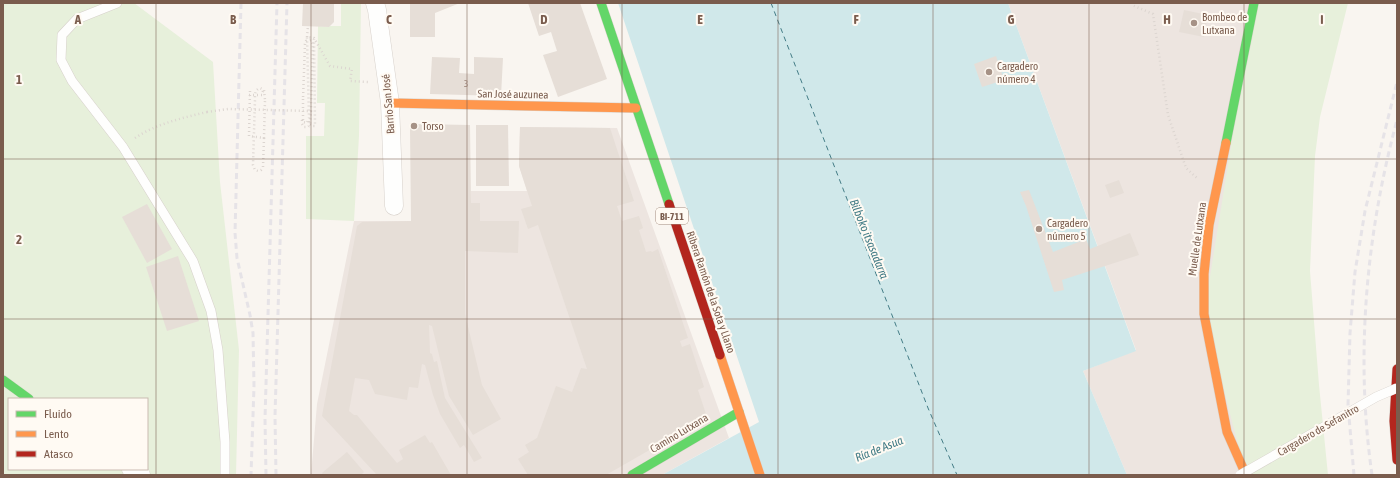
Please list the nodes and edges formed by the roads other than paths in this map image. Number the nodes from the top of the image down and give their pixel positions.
1 (117, 3) edge
2 (375, 3) edge
3 (601, 3) edge
4 (1254, 3) edge
5 (390, 103) junction
6 (636, 108) junction
7 (394, 206) dead end
8 (1397, 369) edge
9 (3, 380) edge
10 (1397, 388) edge
11 (27, 398) edge
12 (739, 412) junction
13 (1397, 460) edge
14 (225, 475) edge
15 (632, 475) edge
16 (760, 475) edge
17 (1240, 475) edge
18 (1246, 475) edge

1 - 14 lane
2 - 5 street, Barrio San José
3 - 6 street, Ribera Ramón de la Sota y Llano / BI-711
4 - 18 street, Muelle de Lutxana
5 - 6 street, San José auzunea
5 - 7 street, Barrio San José
6 - 12 street, Ribera Ramón de la Sota y Llano / BI-711
8 - 13 street
9 - 11 street
10 - 17 lane, Cargadero de Sefanitro, bridge
12 - 15 street, Camino Lutxana
12 - 16 street, Ribera Ramón de la Sota y Llano / BI-711

